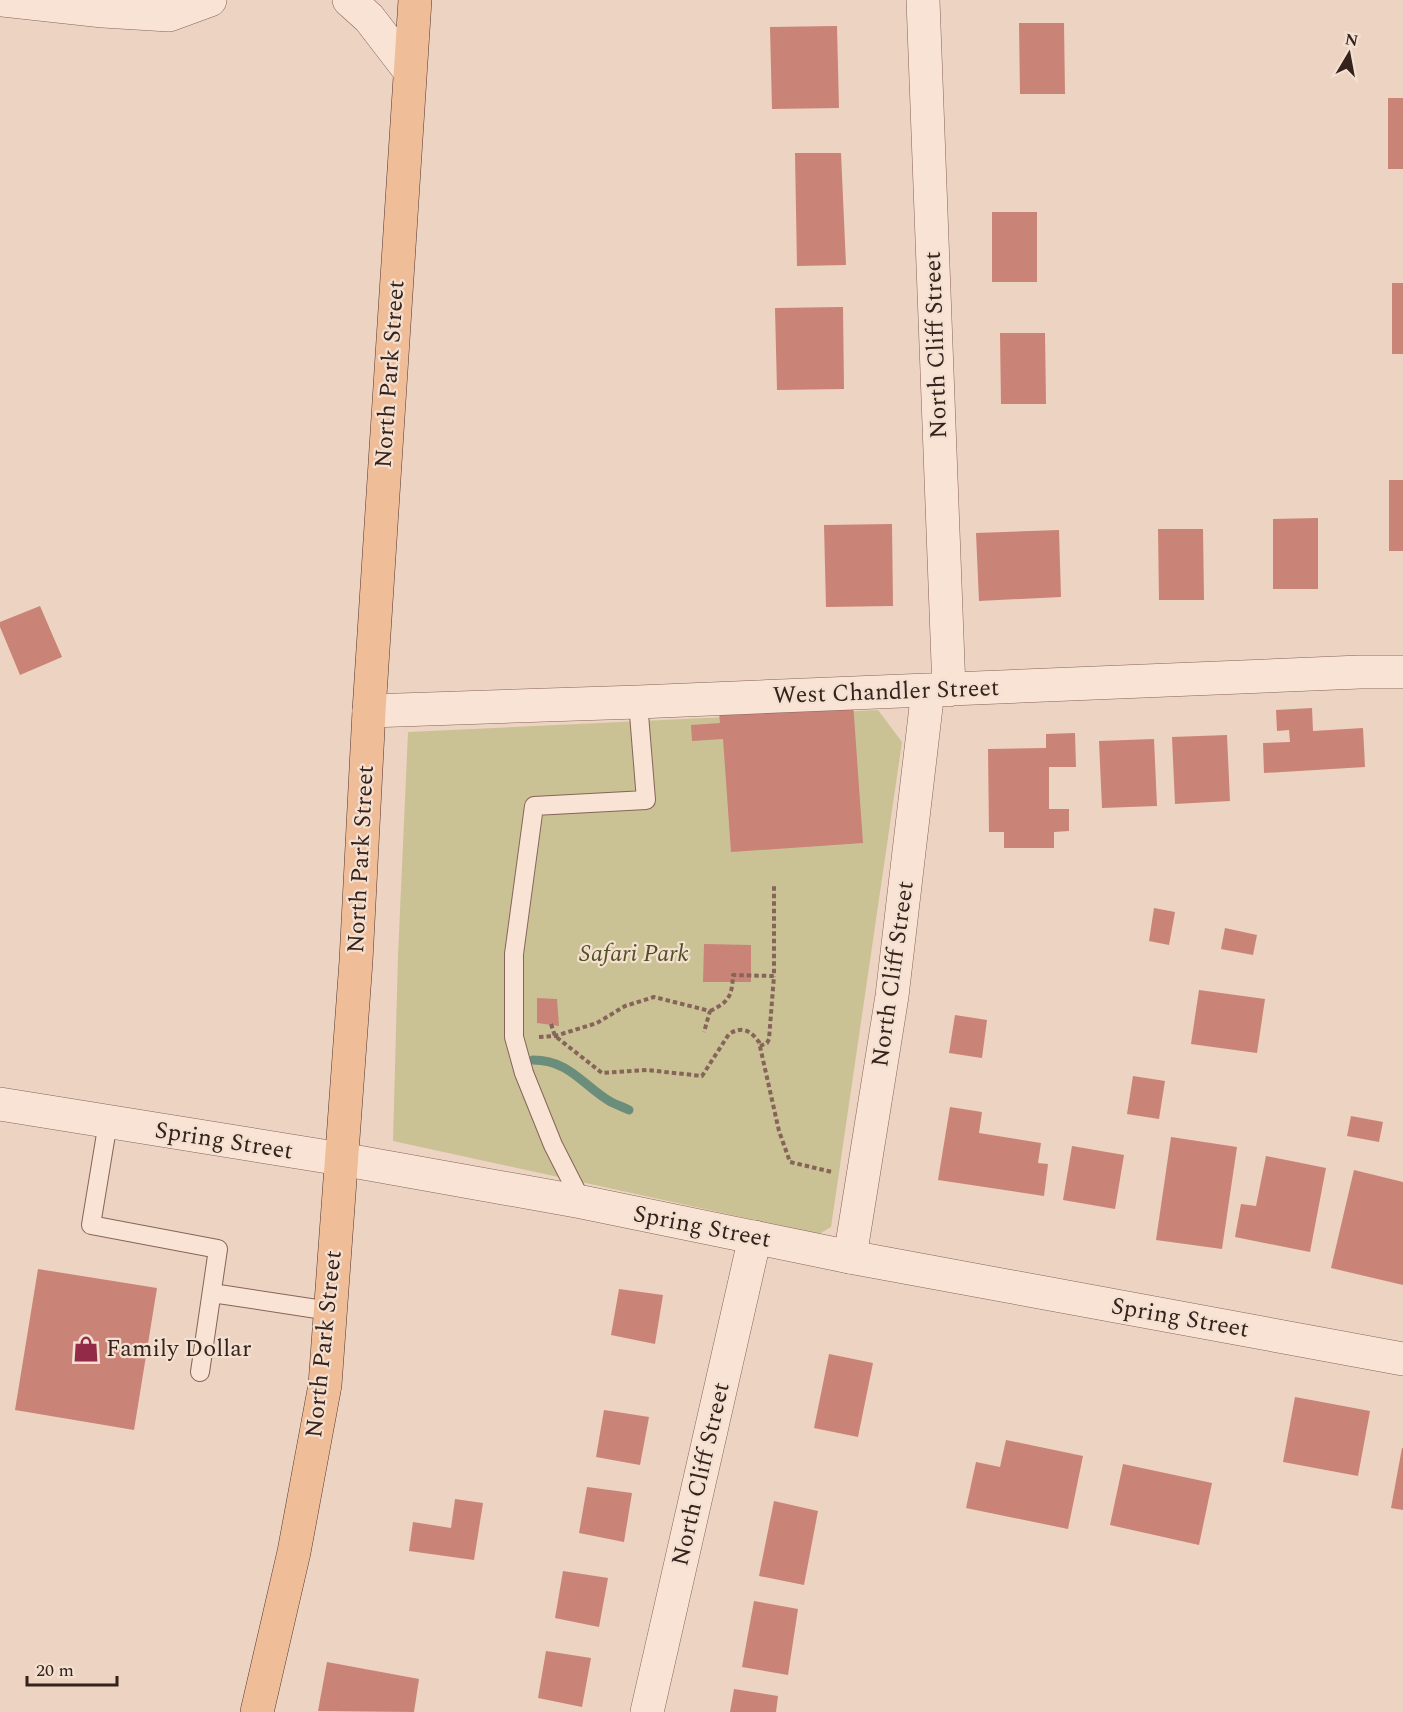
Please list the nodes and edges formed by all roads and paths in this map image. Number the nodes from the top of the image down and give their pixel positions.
1 (3, 0) edge
2 (210, 0) edge
3 (349, 0) edge
4 (415, 0) edge
5 (923, 0) edge
6 (409, 70) junction
7 (1403, 672) edge
8 (939, 690) junction
9 (638, 702) junction
10 (369, 711) junction
11 (774, 884) dead end
12 (774, 976) junction
13 (710, 1011) junction
14 (551, 1024) dead end
15 (704, 1032) dead end
16 (555, 1036) junction
17 (514, 1037) junction
18 (760, 1046) junction
19 (0, 1104) edge
20 (108, 1122) junction
21 (341, 1159) junction
22 (831, 1182) dead end
23 (582, 1202) junction
24 (754, 1237) junction
25 (850, 1257) junction
26 (212, 1293) junction
27 (330, 1311) junction
28 (1403, 1359) edge
29 (200, 1372) dead end
30 (257, 1712) edge
31 (647, 1712) edge

1 - 2 street
3 - 6 street
4 - 6 main road, North Park Street
5 - 8 street, North Cliff Street
6 - 10 main road, North Park Street
7 - 8 street, West Chandler Street
8 - 9 street, West Chandler Street
8 - 25 street, North Cliff Street
9 - 10 street, West Chandler Street
9 - 17 lane
10 - 21 main road, North Park Street
11 - 12 path
12 - 13 path
12 - 18 path
13 - 15 path
13 - 16 path
14 - 16 path
16 - 17 path
16 - 18 path
17 - 23 lane
18 - 22 path
19 - 20 street, Spring Street
20 - 21 street, Spring Street
20 - 26 lane
21 - 23 street, Spring Street
21 - 27 main road, North Park Street
23 - 24 street, Spring Street
24 - 25 street, Spring Street
24 - 31 street, North Cliff Street
25 - 28 street, Spring Street
26 - 27 lane
26 - 29 lane
27 - 30 main road, North Park Street

